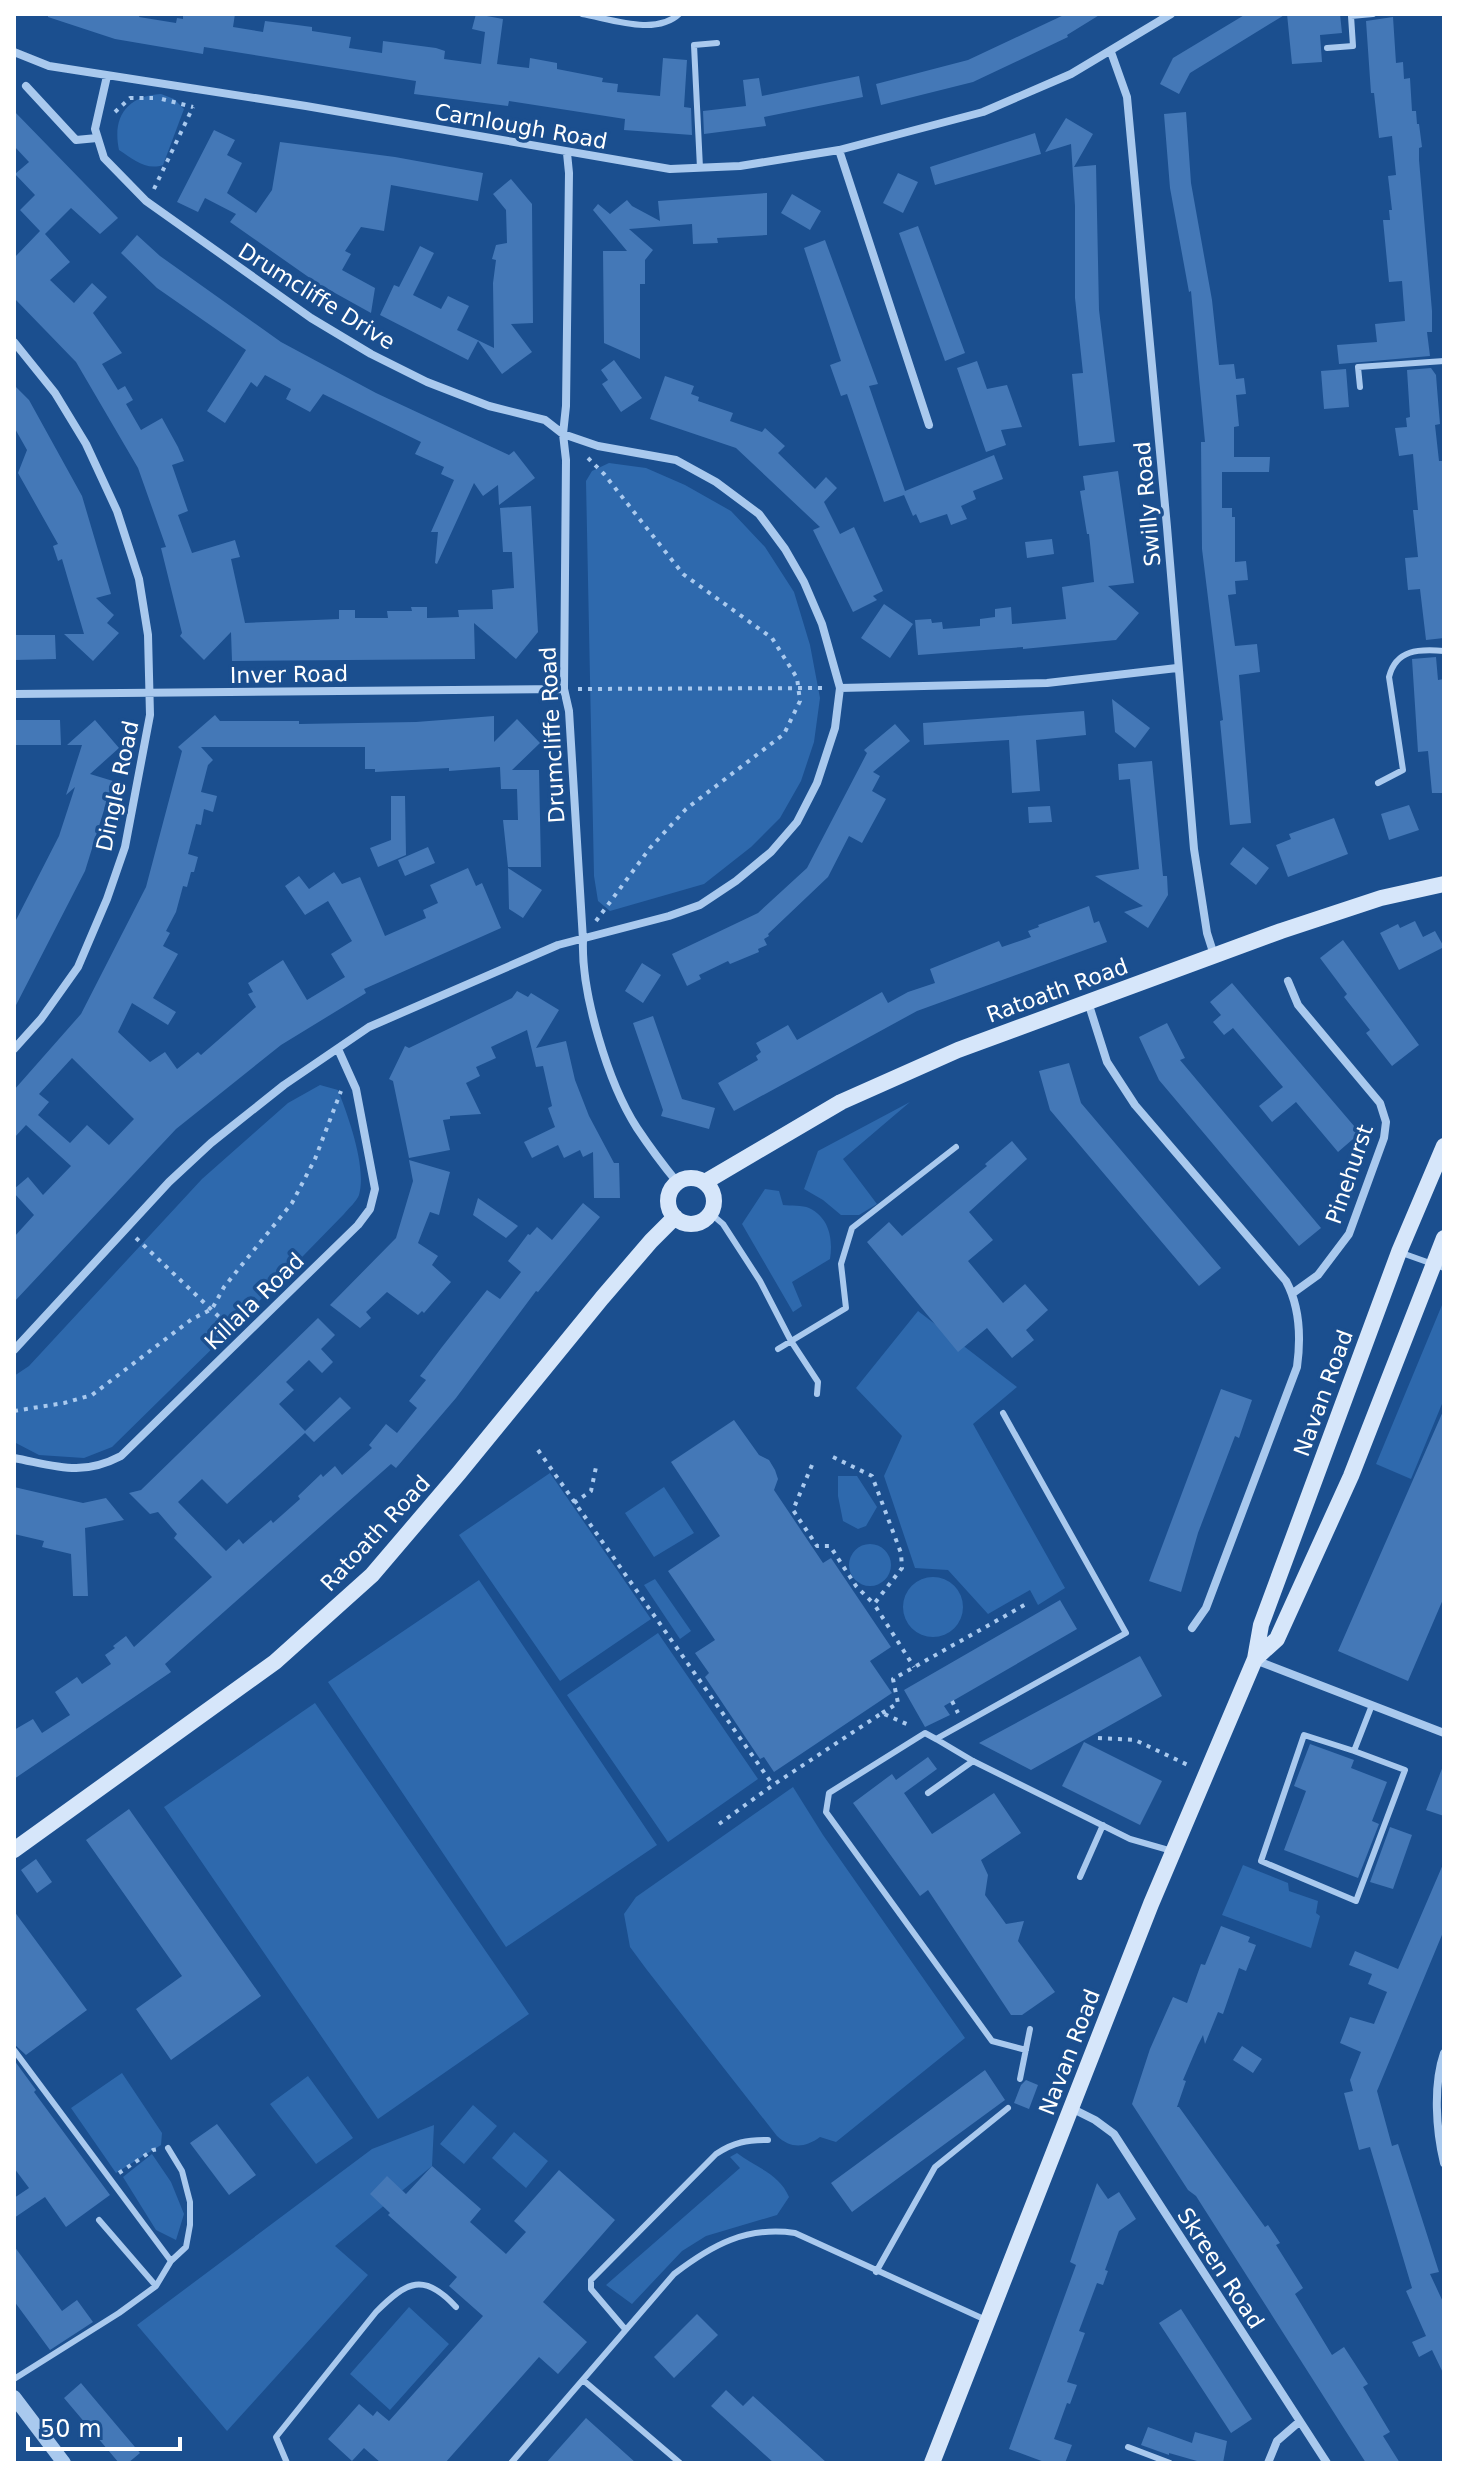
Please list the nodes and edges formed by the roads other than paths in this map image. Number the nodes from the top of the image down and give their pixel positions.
1 (582, 14) edge
2 (679, 14) edge
3 (1171, 14) edge
4 (1373, 14) edge
5 (717, 43) dead end
6 (1327, 48) dead end
7 (14, 52) edge
8 (1111, 52) junction
9 (107, 76) junction
10 (26, 86) dead end
11 (97, 138) junction
12 (839, 150) junction
13 (567, 153) junction
14 (700, 168) junction
15 (14, 342) edge
16 (1444, 361) edge
17 (1360, 387) dead end
18 (929, 425) dead end
19 (563, 434) junction
20 (1444, 651) edge
21 (1177, 668) junction
22 (840, 688) junction
23 (564, 689) junction
24 (149, 693) junction
25 (14, 694) edge
26 (1378, 783) dead end
27 (1436, 886) edge
28 (1444, 898) edge
29 (583, 940) junction
30 (1214, 955) junction
31 (1288, 981) dead end
32 (1087, 1002) junction
33 (14, 1049) edge
34 (338, 1049) junction
35 (1444, 1146) edge
36 (956, 1147) dead end
37 (677, 1182) junction
38 (705, 1182) junction
39 (710, 1213) junction
40 (675, 1217) junction
41 (1444, 1238) edge
42 (1399, 1252) junction
43 (1439, 1266) edge
44 (1293, 1293) junction
45 (791, 1341) junction
46 (778, 1349) dead end
47 (14, 1350) edge
48 (817, 1394) dead end
49 (1003, 1413) dead end
50 (14, 1458) edge
51 (1192, 1628) dead end
52 (1255, 1659) junction
53 (1372, 1705) junction
54 (1444, 1733) edge
55 (936, 1739) junction
56 (1354, 1751) junction
57 (973, 1761) junction
58 (928, 1793) dead end
59 (1103, 1825) junction
60 (14, 1850) edge
61 (1172, 1851) junction
62 (1080, 1877) dead end
63 (1030, 2029) dead end
64 (14, 2050) edge
65 (1026, 2050) junction
66 (1444, 2053) edge
67 (1020, 2079) dead end
68 (1008, 2108) dead end
69 (1071, 2108) junction
70 (768, 2140) dead end
71 (168, 2148) road end
72 (1444, 2163) edge
73 (99, 2220) dead end
74 (171, 2261) junction
75 (876, 2272) junction
76 (156, 2286) junction
77 (456, 2307) dead end
78 (987, 2320) junction
79 (625, 2329) junction
80 (14, 2379) edge
81 (583, 2380) junction
82 (14, 2397) edge
83 (1299, 2422) junction
84 (1128, 2447) dead end
85 (64, 2463) edge
86 (287, 2463) edge
87 (511, 2463) edge
88 (680, 2463) edge
89 (932, 2463) edge
90 (1170, 2463) edge
91 (1268, 2463) edge
92 (1327, 2463) edge

1 - 2 lane
3 - 8 street, Carnlough Road
4 - 6 lane
5 - 14 lane
7 - 9 street, Carnlough Road
8 - 12 street, Carnlough Road
8 - 21 street, Swilly Road
9 - 11 street
9 - 13 street, Carnlough Road
10 - 11 street
11 - 19 street, Drumcliffe Drive
12 - 14 street, Carnlough Road
12 - 18 street
13 - 14 street, Carnlough Road
13 - 19 street, Drumcliffe Road
15 - 24 street, Dingle Road
16 - 17 lane
19 - 22 street
19 - 23 street, Drumcliffe Road
20 - 26 lane
21 - 22 street
21 - 30 street, Swilly Road
22 - 29 street
23 - 24 street, Inver Road
23 - 29 street, Drumcliffe Road
24 - 25 street, Inver Road
24 - 33 street, Dingle Road
27 - 28 main road
27 - 30 main road, Ratoath Road
29 - 34 street
29 - 37 street, Drumcliffe Road
30 - 32 main road, Ratoath Road
31 - 44 street, Pinehurst
32 - 38 main road, Ratoath Road
32 - 44 street
34 - 47 street
34 - 50 street, Killala Road
35 - 42 main road, Navan Road
36 - 45 lane
37 - 38 main road
37 - 40 main road
38 - 39 main road
39 - 40 main road
39 - 45 lane
40 - 60 main road, Ratoath Road
41 - 43 main road, Navan Road
42 - 43 lane
42 - 52 main road, Navan Road
43 - 52 main road, Navan Road
44 - 51 street
45 - 46 lane
45 - 48 lane
49 - 55 lane
52 - 53 street
52 - 61 main road, Navan Road
53 - 54 street
53 - 56 lane
55 - 57 lane
55 - 65 lane
56 - 56 lane
57 - 58 lane
57 - 59 lane
59 - 61 lane
59 - 62 lane
61 - 69 main road, Navan Road
63 - 65 lane
64 - 74 lane
65 - 67 lane
66 - 72 street
68 - 75 lane
69 - 78 main road, Navan Road
69 - 83 street, Skreen Road
70 - 79 lane
71 - 74 lane
73 - 76 lane
74 - 76 lane
75 - 78 lane
75 - 79 lane
76 - 80 lane
77 - 86 lane
78 - 89 main road, Navan Road
79 - 81 lane
81 - 87 lane
81 - 88 lane
82 - 85 street
83 - 91 street
83 - 92 street, Skreen Road
84 - 90 lane

